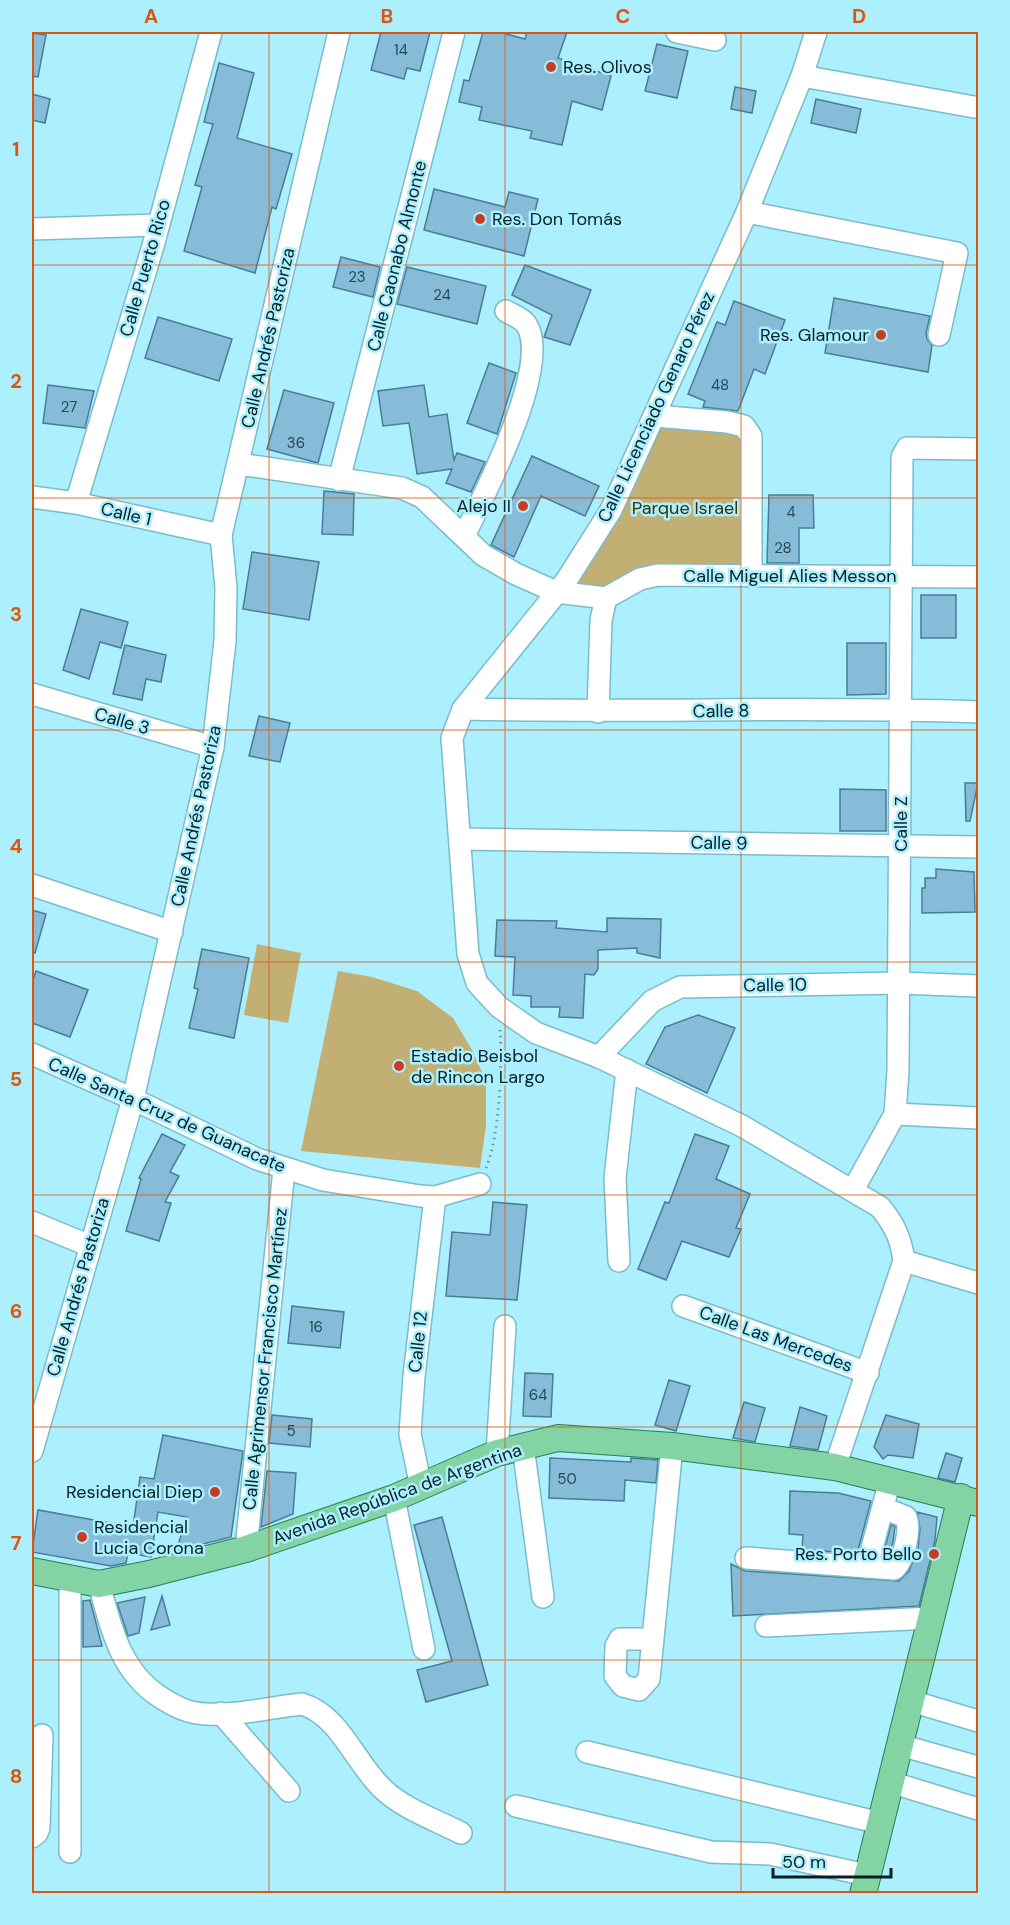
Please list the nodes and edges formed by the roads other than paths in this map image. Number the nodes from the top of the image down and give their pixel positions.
1 (211, 32) edge
2 (339, 32) edge
3 (454, 32) edge
4 (677, 32) edge
5 (816, 32) edge
6 (715, 40) dead end
7 (802, 76) junction
8 (974, 107) dead end
9 (747, 212) junction
10 (158, 225) junction
11 (32, 229) edge
12 (506, 311) dead end
13 (939, 336) dead end
14 (655, 416) junction
15 (978, 450) edge
16 (239, 465) junction
17 (339, 480) junction
18 (32, 497) edge
19 (76, 503) junction
20 (221, 535) junction
21 (464, 536) junction
22 (751, 576) junction
23 (901, 577) junction
24 (978, 578) edge
25 (556, 592) junction
26 (606, 598) junction
27 (32, 694) edge
28 (463, 709) junction
29 (901, 709) junction
30 (598, 712) junction
31 (978, 712) edge
32 (213, 747) junction
33 (460, 839) junction
34 (901, 846) junction
35 (978, 847) edge
36 (32, 885) edge
37 (172, 932) junction
38 (900, 983) junction
39 (978, 986) edge
40 (32, 1054) edge
41 (599, 1057) junction
42 (627, 1070) junction
43 (133, 1099) junction
44 (895, 1114) junction
45 (978, 1118) edge
46 (284, 1169) junction
47 (480, 1184) road end
48 (853, 1190) junction
49 (435, 1197) junction
50 (32, 1222) edge
51 (90, 1246) junction
52 (619, 1261) dead end
53 (904, 1261) junction
54 (978, 1283) edge
55 (683, 1306) dead end
56 (505, 1326) dead end
57 (868, 1373) junction
58 (523, 1446) junction
59 (672, 1446) junction
60 (32, 1451) edge
61 (497, 1453) junction
62 (835, 1467) junction
63 (890, 1480) junction
64 (421, 1487) junction
65 (394, 1498) junction
66 (970, 1500) edge
67 (883, 1508) junction
68 (246, 1549) junction
69 (746, 1558) dead end
70 (867, 1567) junction
71 (32, 1571) edge
72 (70, 1580) junction
73 (99, 1584) junction
74 (543, 1597) dead end
75 (931, 1618) junction
76 (766, 1626) dead end
77 (653, 1639) dead end
78 (424, 1649) dead end
79 (910, 1701) junction
80 (221, 1713) junction
81 (978, 1721) edge
82 (42, 1735) dead end
83 (900, 1745) junction
84 (587, 1752) dead end
85 (978, 1767) edge
86 (890, 1782) junction
87 (289, 1791) dead end
88 (516, 1806) dead end
89 (978, 1809) edge
90 (880, 1823) junction
91 (461, 1833) dead end
92 (32, 1836) edge
93 (70, 1852) dead end
94 (865, 1884) edge

1 - 10 street, Calle Puerto Rico
2 - 16 street, Calle Andrés Pastoriza
3 - 17 street, Calle Caonabo Almonte
4 - 6 street
5 - 7 street, Calle Licenciado Genaro Pérez
7 - 8 street
7 - 9 street, Calle Licenciado Genaro Pérez
9 - 13 street
9 - 14 street, Calle Licenciado Genaro Pérez
10 - 11 street
10 - 19 street, Calle Puerto Rico
12 - 21 street
14 - 22 street
14 - 25 street, Calle Licenciado Genaro Pérez
15 - 23 street, Calle Z
16 - 17 street
16 - 20 street, Calle Andrés Pastoriza
17 - 21 street
18 - 19 street, Calle 1
19 - 20 street, Calle 1
20 - 32 street, Calle Andrés Pastoriza
21 - 25 street
22 - 23 street, Calle Miguel Alies Messon
22 - 26 street, Calle Miguel Alies Messon
23 - 24 street, Calle Miguel Alies Messon
23 - 29 street, Calle Z
25 - 26 street
25 - 28 street, Calle Licenciado Genaro Pérez
26 - 30 street
27 - 32 street, Calle 3
28 - 30 street, Calle 8
28 - 33 street, Calle Licenciado Genaro Pérez
29 - 30 street, Calle 8
29 - 31 street, Calle 8
29 - 34 street, Calle Z
32 - 37 street, Calle Andrés Pastoriza
33 - 34 street, Calle 9
33 - 41 street, Calle Licenciado Genaro Pérez
34 - 35 street, Calle 9
34 - 38 street, Calle Z
36 - 37 street
37 - 43 street, Calle Andrés Pastoriza
38 - 39 street, Calle 10
38 - 41 street, Calle 10
38 - 44 street, Calle Z
40 - 43 street, Calle Santa Cruz de Guanacate
41 - 42 street, Calle Licenciado Genaro Pérez
42 - 48 street, Calle Licenciado Genaro Pérez
42 - 52 street
43 - 46 street, Calle Santa Cruz de Guanacate
43 - 51 street, Calle Andrés Pastoriza
44 - 45 street
44 - 48 street, Calle Z
46 - 49 street, Calle Santa Cruz de Guanacate
46 - 68 street, Calle Agrimensor Francisco Martínez
47 - 49 street, Calle Santa Cruz de Guanacate
48 - 53 street, Calle Licenciado Genaro Pérez
49 - 64 street, Calle 12
50 - 51 street
51 - 60 street, Calle Andrés Pastoriza
53 - 54 street
53 - 57 street
55 - 57 street, Calle Las Mercedes
56 - 61 street
57 - 62 street
58 - 59 main road, Avenida República de Argentina
58 - 61 main road, Avenida República de Argentina
58 - 74 street
59 - 62 main road, Avenida República de Argentina
59 - 77 street
61 - 64 main road, Avenida República de Argentina
62 - 63 main road, Avenida República de Argentina
63 - 66 main road, Avenida República de Argentina
63 - 67 street
64 - 65 main road, Avenida República de Argentina
65 - 68 main road, Avenida República de Argentina
65 - 78 street
66 - 75 main road
67 - 70 street
67 - 70 street
68 - 73 main road, Avenida República de Argentina
69 - 70 street
71 - 72 main road, Avenida República de Argentina
72 - 73 main road, Avenida República de Argentina
72 - 93 street
73 - 80 street
75 - 76 street
75 - 79 main road
79 - 81 street
79 - 83 main road
80 - 87 street
80 - 91 street
82 - 92 street
83 - 85 street
83 - 86 main road
84 - 90 street
86 - 89 street
86 - 90 main road
88 - 94 street
90 - 94 main road

